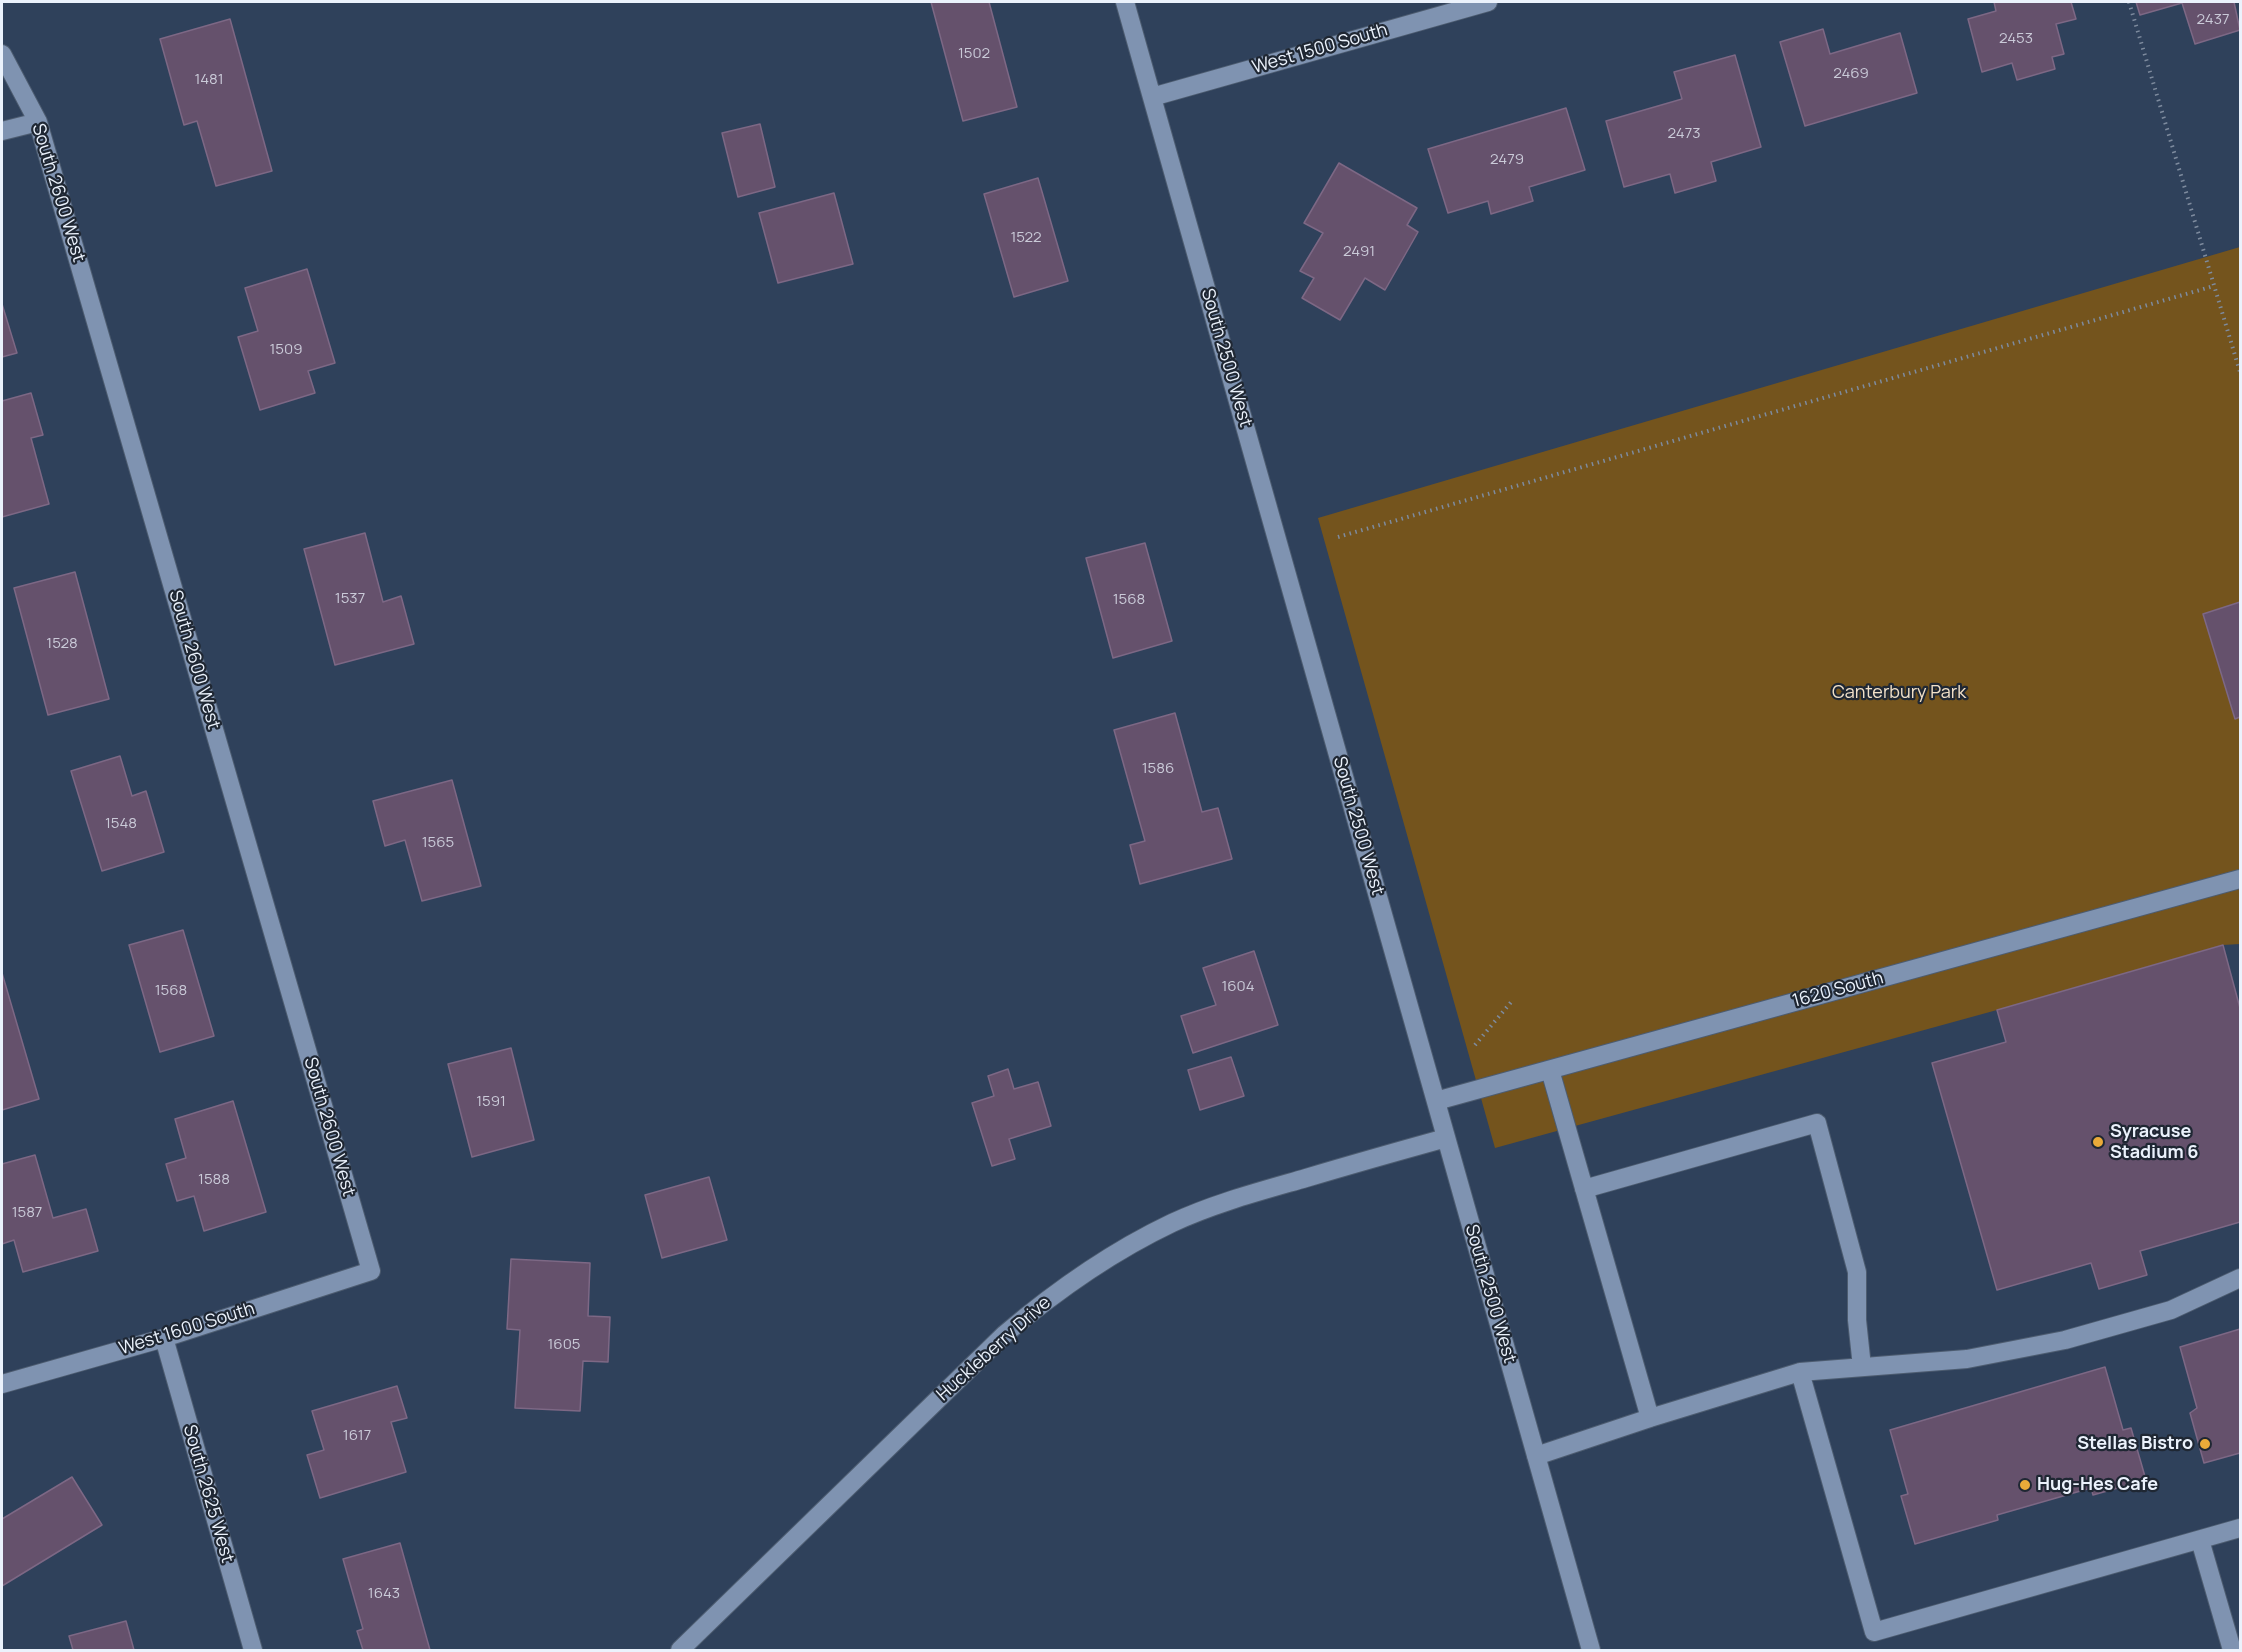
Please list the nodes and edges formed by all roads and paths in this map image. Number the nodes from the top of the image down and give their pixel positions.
1 (1125, 2) edge
2 (1488, 2) edge
3 (2129, 2) edge
4 (2, 54) edge
5 (1152, 97) junction
6 (38, 122) junction
7 (2, 131) edge
8 (2214, 286) junction
9 (2241, 372) edge
10 (1338, 537) dead end
11 (2241, 879) edge
12 (1512, 1001) dead end
13 (1475, 1045) dead end
14 (1550, 1070) junction
15 (1436, 1101) junction
16 (1446, 1138) junction
17 (1584, 1189) junction
18 (371, 1271) joint
19 (2241, 1278) edge
20 (164, 1338) junction
21 (1862, 1367) junction
22 (1800, 1372) junction
23 (2, 1384) edge
24 (1650, 1418) junction
25 (1536, 1456) junction
26 (2241, 1528) edge
27 (2200, 1540) junction
28 (253, 1650) edge
29 (680, 1650) edge
30 (1591, 1650) edge
31 (2232, 1650) edge

1 - 5 street, South 2500 West
2 - 5 street, West 1500 South
3 - 8 path
4 - 6 street, South 2600 West
5 - 15 street, South 2500 West
6 - 7 street
6 - 18 street, South 2600 West
8 - 9 path
8 - 10 path
11 - 14 street, 1620 South
12 - 13 path
14 - 15 street, 1620 South
14 - 17 street
15 - 16 street, South 2500 West
16 - 25 street, South 2500 West
16 - 29 street, Huckleberry Drive
17 - 21 street
17 - 24 street
18 - 20 street, West 1600 South
19 - 21 street
20 - 23 street, West 1600 South
20 - 28 street, South 2625 West
21 - 22 street
22 - 24 street
22 - 27 street
24 - 25 street
25 - 30 street, South 2500 West
26 - 27 street
27 - 31 street

